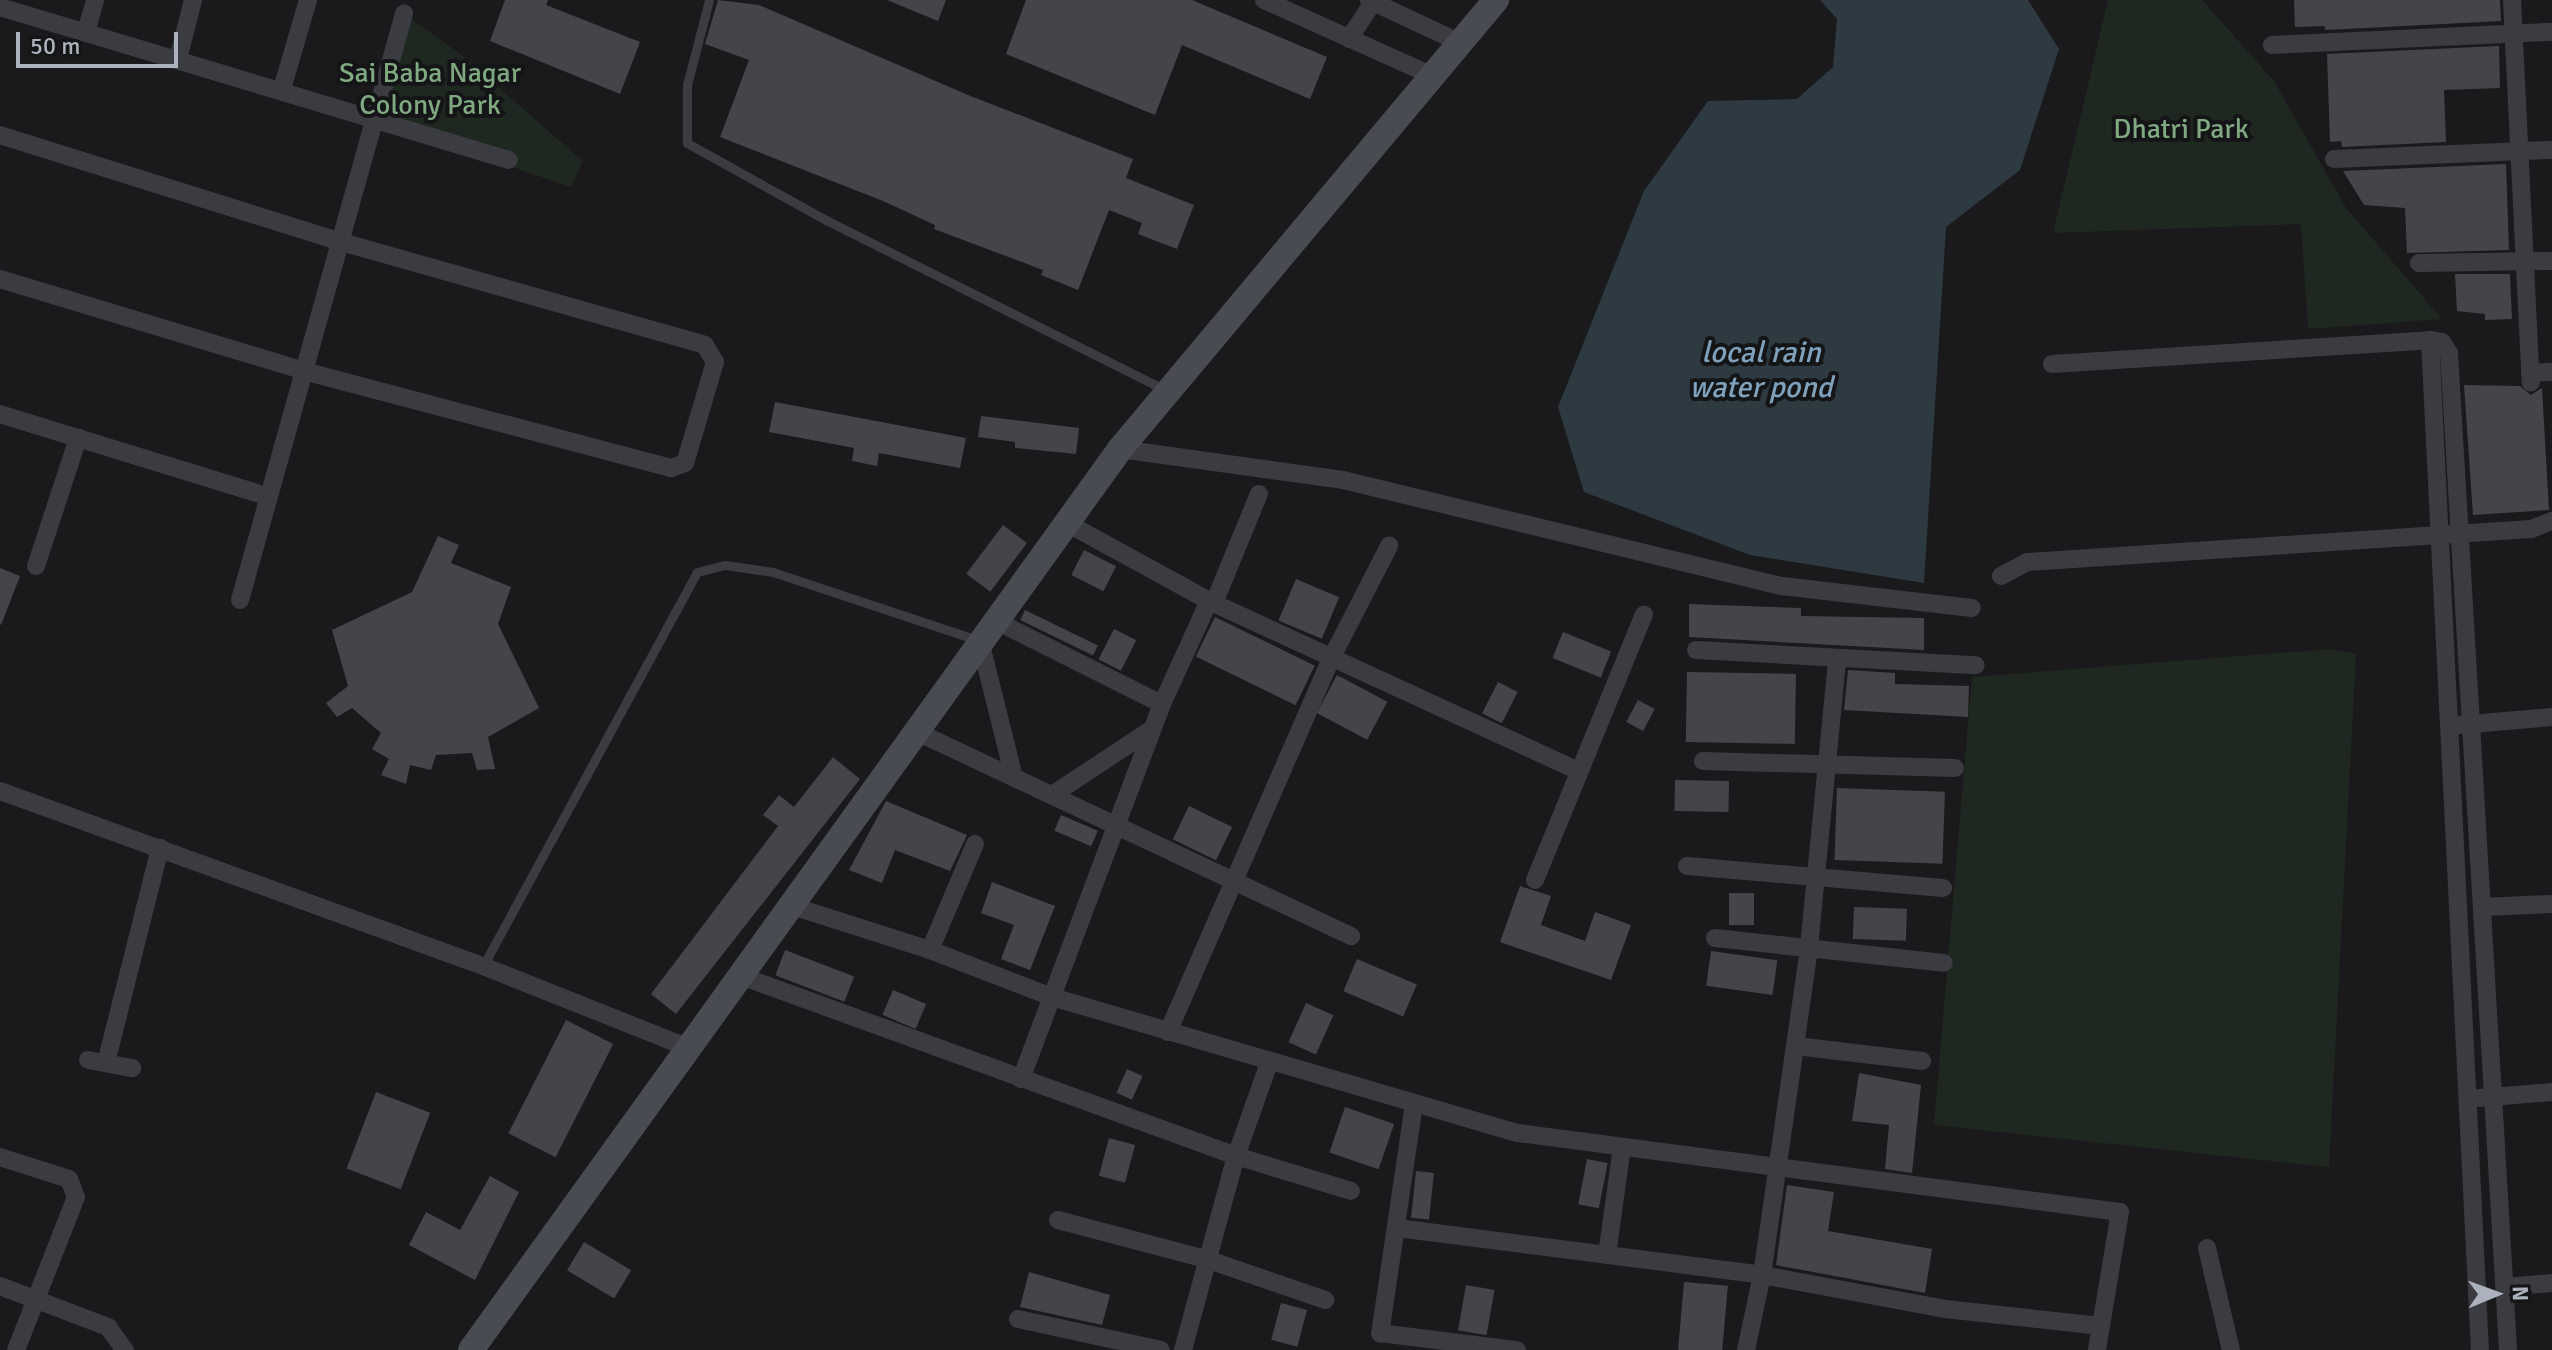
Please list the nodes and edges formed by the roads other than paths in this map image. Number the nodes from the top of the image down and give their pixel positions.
1 (95, 0) edge
2 (193, 0) edge
3 (308, 0) edge
4 (709, 0) edge
5 (1264, 0) edge
6 (1496, 0) edge
7 (2512, 0) edge
8 (1371, 1) edge
9 (0, 7) edge
10 (404, 14) dead end
11 (86, 32) junction
12 (2552, 32) edge
13 (2512, 34) junction
14 (1349, 39) junction
15 (1463, 44) junction
16 (2272, 45) dead end
17 (178, 59) junction
18 (1433, 76) junction
19 (282, 89) junction
20 (372, 119) junction
21 (0, 135) edge
22 (2552, 150) edge
23 (2518, 151) junction
24 (2334, 159) dead end
25 (509, 160) dead end
26 (338, 241) junction
27 (2552, 261) edge
28 (2419, 263) dead end
29 (2524, 263) junction
30 (0, 279) edge
31 (2430, 340) junction
32 (2052, 364) dead end
33 (308, 372) junction
34 (2552, 372) edge
35 (1170, 392) junction
36 (0, 414) edge
37 (78, 438) junction
38 (1120, 449) junction
39 (1259, 494) dead end
40 (266, 496) junction
41 (2552, 521) edge
42 (1065, 522) junction
43 (2462, 530) junction
44 (2438, 532) junction
45 (1389, 546) dead end
46 (36, 566) dead end
47 (2001, 576) dead end
48 (240, 600) dead end
49 (1212, 602) junction
50 (1972, 608) dead end
51 (1644, 614) dead end
52 (989, 632) junction
53 (1696, 650) dead end
54 (1333, 655) junction
55 (1837, 659) junction
56 (1976, 665) dead end
57 (1162, 704) junction
58 (2552, 717) edge
59 (2471, 725) junction
60 (2448, 726) junction
61 (1152, 729) junction
62 (915, 731) junction
63 (1703, 761) dead end
64 (1827, 765) junction
65 (1955, 768) dead end
66 (1579, 771) junction
67 (1014, 777) junction
68 (0, 791) edge
69 (1052, 795) junction
70 (1115, 825) junction
71 (975, 844) dead end
72 (160, 848) junction
73 (1687, 866) dead end
74 (1816, 877) junction
75 (1535, 880) dead end
76 (1234, 883) junction
77 (1943, 888) dead end
78 (2552, 904) edge
79 (789, 905) junction
80 (2482, 907) junction
81 (1351, 936) dead end
82 (1715, 938) dead end
83 (1809, 947) junction
84 (930, 950) junction
85 (1944, 963) dead end
86 (483, 966) junction
87 (741, 976) junction
88 (1052, 997) junction
89 (1168, 1032) junction
90 (1796, 1046) junction
91 (689, 1048) junction
92 (1922, 1061) dead end
93 (1269, 1063) junction
94 (132, 1068) dead end
95 (1021, 1079) junction
96 (2552, 1092) edge
97 (2491, 1098) junction
98 (2467, 1099) junction
99 (1414, 1104) junction
100 (1622, 1147) junction
101 (1236, 1156) junction
102 (0, 1157) edge
103 (1777, 1166) junction
104 (1351, 1191) dead end
105 (1058, 1220) dead end
106 (1397, 1228) junction
107 (2207, 1248) dead end
108 (1607, 1255) junction
109 (1209, 1260) junction
110 (1762, 1275) junction
111 (2552, 1283) edge
112 (0, 1286) edge
113 (2505, 1287) junction
114 (37, 1300) junction
115 (1325, 1300) dead end
116 (1018, 1319) dead end
117 (2101, 1326) junction
118 (16, 1350) edge
119 (125, 1350) edge
120 (471, 1350) edge
121 (1161, 1350) edge
122 (1183, 1350) edge
123 (1517, 1350) edge
124 (1746, 1350) edge
125 (2097, 1350) edge
126 (2231, 1350) edge
127 (2480, 1350) edge
128 (2508, 1350) edge

1 - 11 street
2 - 17 street
3 - 19 street
4 - 35 lane
5 - 14 street
6 - 15 street
7 - 13 street
8 - 14 street
8 - 15 street
9 - 11 street
10 - 20 street
11 - 17 street
12 - 13 street
13 - 16 street
13 - 23 street
14 - 18 street
15 - 18 street
17 - 19 street
18 - 35 street
19 - 20 street
20 - 25 street
20 - 26 street
21 - 26 street
22 - 23 street
23 - 24 street
23 - 29 street
26 - 33 street
26 - 33 street
27 - 29 street
28 - 29 street
29 - 34 street
30 - 33 street
31 - 32 street
31 - 43 street
31 - 44 street
33 - 40 street
35 - 38 street
36 - 37 street
37 - 40 street
37 - 46 street
38 - 42 street
38 - 50 street
39 - 49 street
40 - 48 street
41 - 43 street
42 - 49 street
42 - 52 street
43 - 44 street
43 - 59 street
44 - 47 street
44 - 60 street
45 - 54 street
49 - 54 street
49 - 57 street
51 - 66 street
52 - 57 street
52 - 62 street
52 - 67 street
52 - 86 lane
53 - 55 street
54 - 66 street
54 - 76 street
55 - 56 street
55 - 64 street
57 - 61 street
58 - 59 street
59 - 60 street
59 - 80 street
60 - 98 street
61 - 69 street
61 - 70 street
62 - 67 street
62 - 79 street
63 - 64 street
64 - 65 street
64 - 74 street
66 - 75 street
67 - 69 street
68 - 72 street
69 - 70 street
70 - 76 street
70 - 88 street
71 - 84 street
72 - 86 street
72 - 94 street
73 - 74 street
74 - 77 street
74 - 83 street
76 - 81 street
76 - 89 street
78 - 80 street
79 - 84 street
79 - 87 street
80 - 97 street
82 - 83 street
83 - 85 street
83 - 90 street
84 - 88 street
86 - 91 street
87 - 91 street
87 - 95 street
88 - 89 street
88 - 95 street
89 - 93 street
90 - 92 street
90 - 103 street
91 - 120 street
93 - 99 street
93 - 101 street
95 - 101 street
96 - 97 street
97 - 98 street
97 - 113 street
98 - 127 street
99 - 100 street
99 - 106 street
100 - 103 street
100 - 108 street
101 - 104 street
101 - 109 street
102 - 114 street
103 - 110 street
103 - 117 street
105 - 109 street
106 - 108 street
106 - 123 street
107 - 126 street
108 - 110 street
109 - 115 street
109 - 122 street
110 - 117 street
110 - 124 street
111 - 113 street
112 - 114 street
113 - 128 street
114 - 118 street
114 - 119 street
116 - 121 street
117 - 125 street

